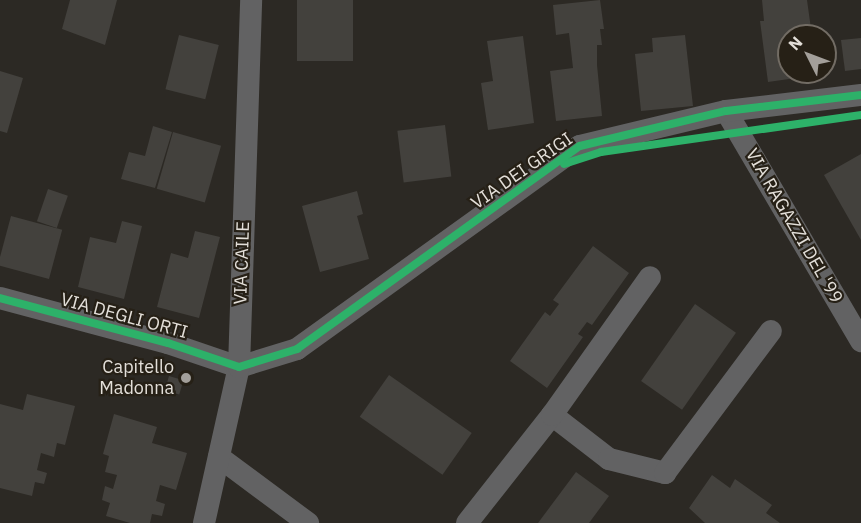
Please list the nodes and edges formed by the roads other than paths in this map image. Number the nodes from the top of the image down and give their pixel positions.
1 (251, 0) edge
2 (861, 95) edge
3 (726, 111) junction
4 (650, 277) dead end
5 (0, 298) edge
6 (771, 331) dead end
7 (861, 341) edge
8 (239, 367) junction
9 (552, 415) junction
10 (219, 457) junction
11 (204, 523) edge
12 (308, 523) edge
13 (467, 523) edge

1 - 8 street, VIA CAILE
2 - 3 street, VIA DEI GRIGI
3 - 7 street, VIA RAGAZZI DEL '99
3 - 8 street, VIA DEI GRIGI
4 - 9 street
5 - 8 street, VIA DEGLI ORTI
6 - 9 street
8 - 10 street, VIA CAILE
9 - 13 street
10 - 11 street, VIA CAILE
10 - 12 street

